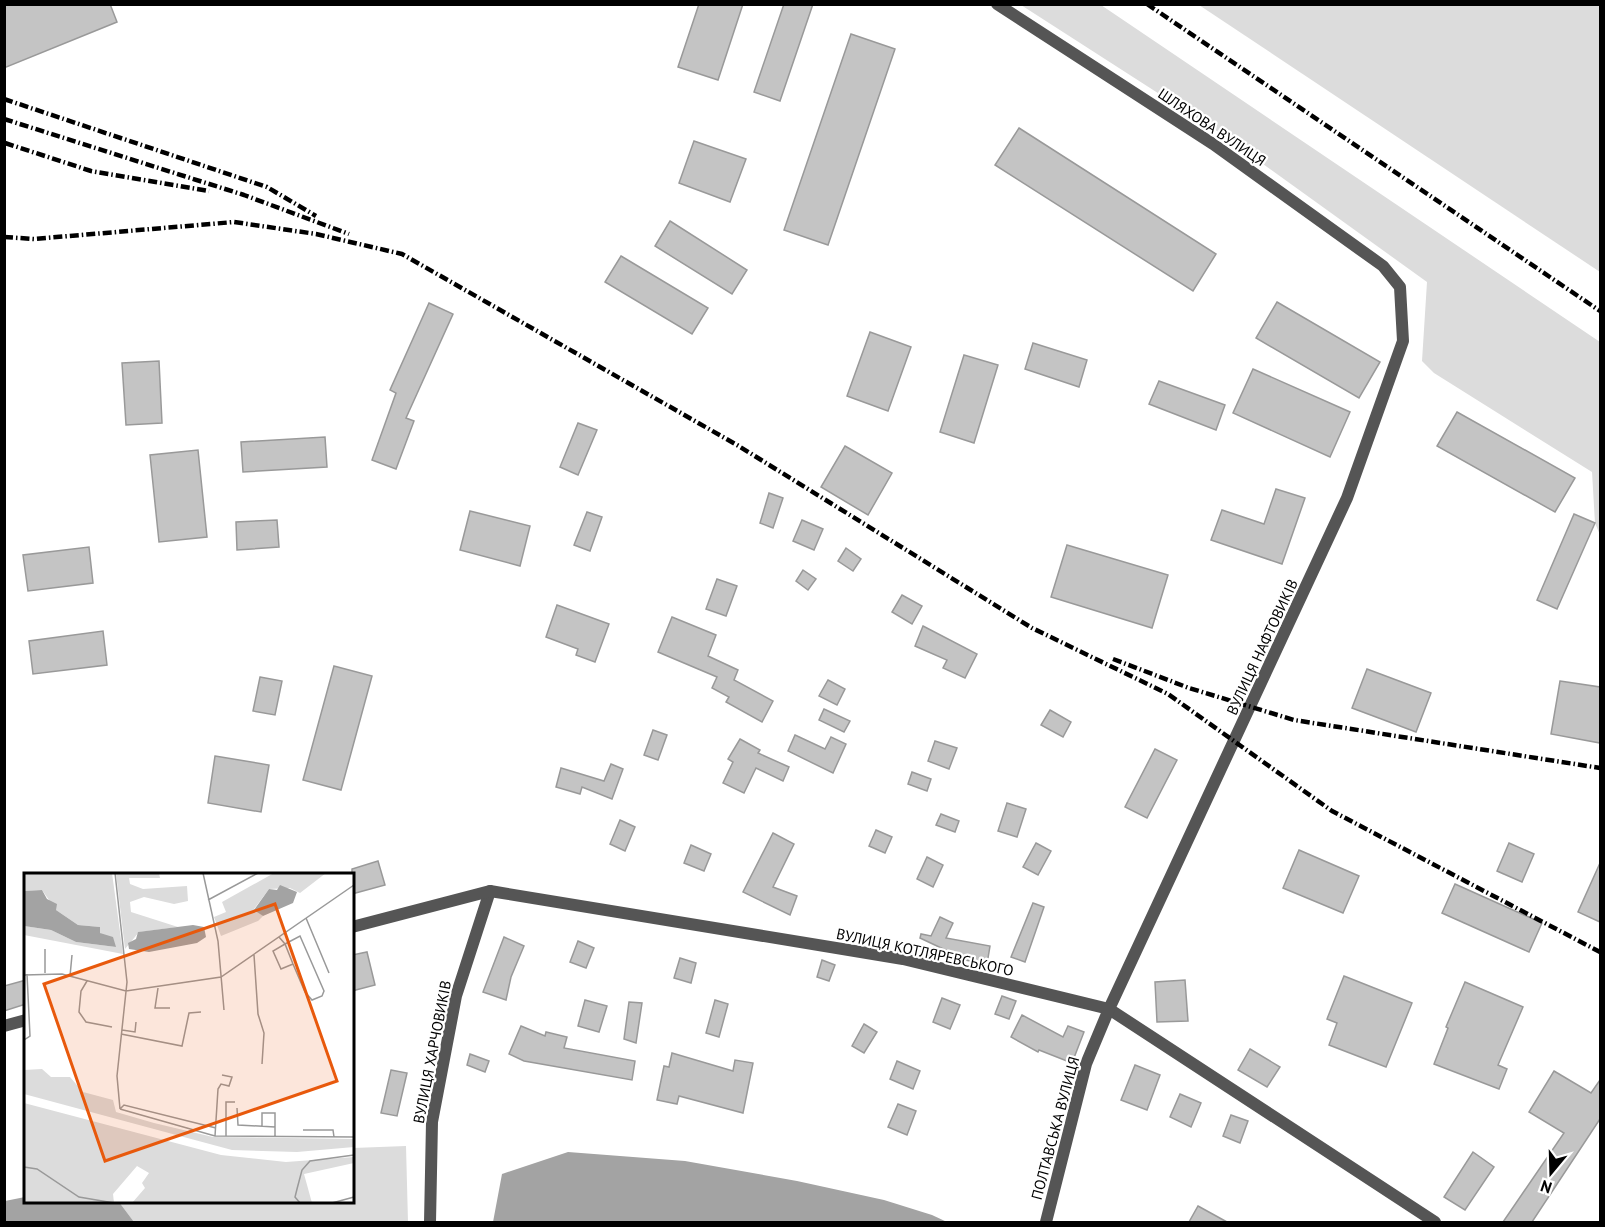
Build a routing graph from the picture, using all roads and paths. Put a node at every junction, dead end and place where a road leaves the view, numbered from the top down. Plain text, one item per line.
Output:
1 (997, 4) edge
2 (1400, 287) joint
3 (490, 891) junction
4 (354, 926) edge
5 (1109, 1009) junction
6 (24, 1021) edge
7 (4, 1026) edge
8 (430, 1222) edge
9 (1046, 1222) edge
10 (1435, 1222) edge

1 - 2 street, ШЛЯХОВА ВУЛИЦЯ
2 - 5 street, ВУЛИЦЯ НАФТОВИКІВ
3 - 4 street, ВУЛИЦЯ КОТЛЯРЕВСЬКОГО
3 - 5 street, ВУЛИЦЯ КОТЛЯРЕВСЬКОГО
3 - 8 street, ВУЛИЦЯ ХАРЧОВИКІВ
5 - 9 street, ПОЛТАВСЬКА ВУЛИЦЯ
5 - 10 street, ВУЛИЦЯ КОТЛЯРЕВСЬКОГО
6 - 7 street

